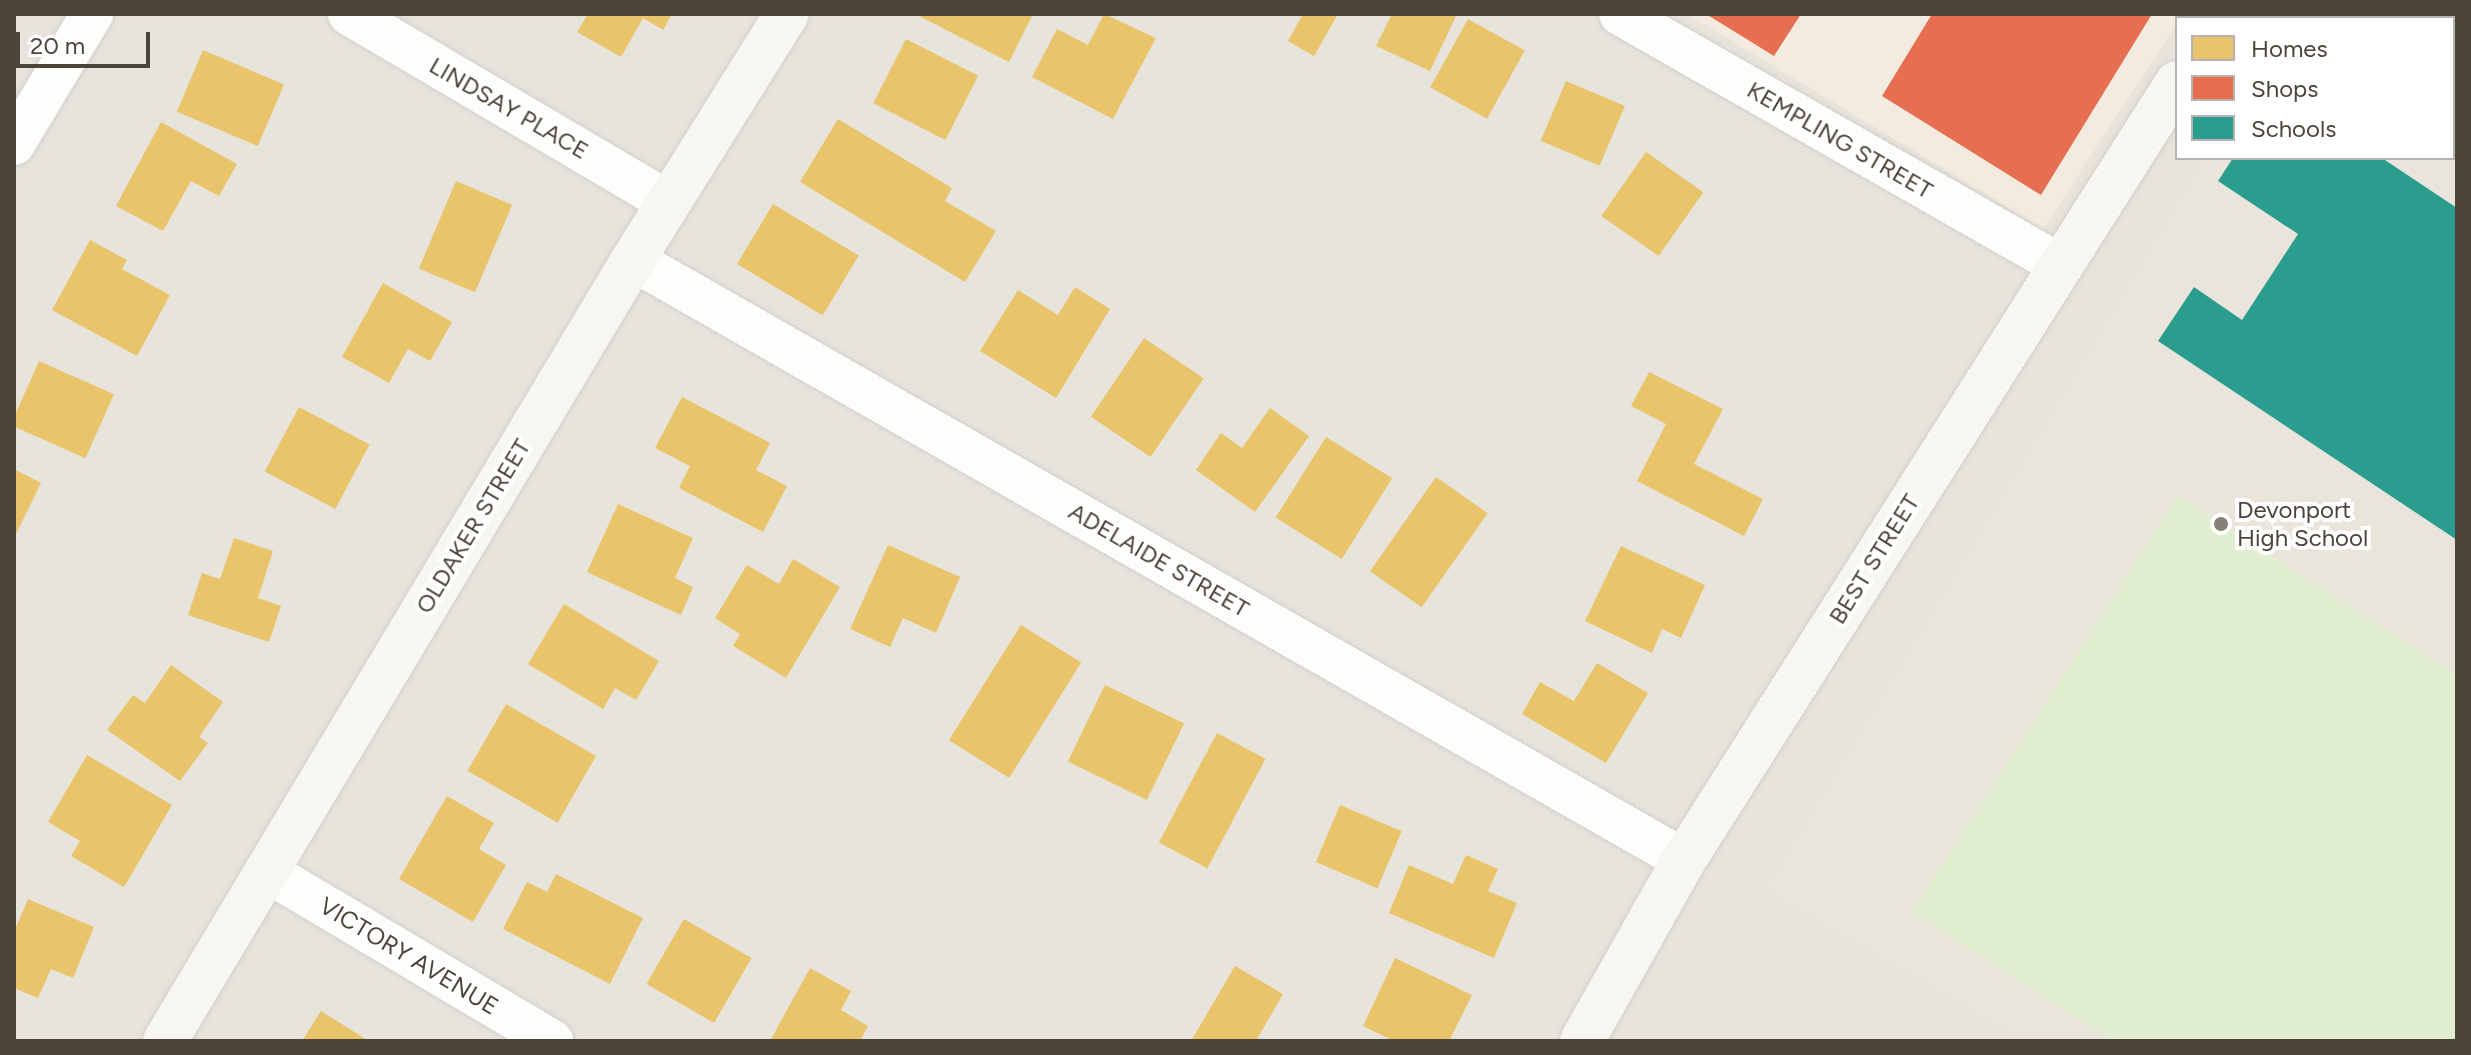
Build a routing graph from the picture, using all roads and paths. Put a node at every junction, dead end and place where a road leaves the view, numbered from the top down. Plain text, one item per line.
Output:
1 (92, 14) edge
2 (349, 14) edge
3 (787, 14) edge
4 (1620, 14) edge
5 (2175, 86) edge
6 (14, 144) edge
7 (668, 202) junction
8 (633, 260) junction
9 (2060, 265) junction
10 (1684, 860) junction
11 (266, 871) junction
12 (165, 1041) edge
13 (552, 1041) edge
14 (1582, 1041) edge

1 - 6 street
2 - 7 street, LINDSAY PLACE
3 - 7 street, OLDAKER STREET
4 - 9 street, KEMPLING STREET
5 - 9 street, BEST STREET
7 - 8 street, OLDAKER STREET
8 - 10 street, ADELAIDE STREET
8 - 11 street, OLDAKER STREET
9 - 10 street, BEST STREET
10 - 14 street, BEST STREET
11 - 12 street, OLDAKER STREET
11 - 13 street, VICTORY AVENUE

